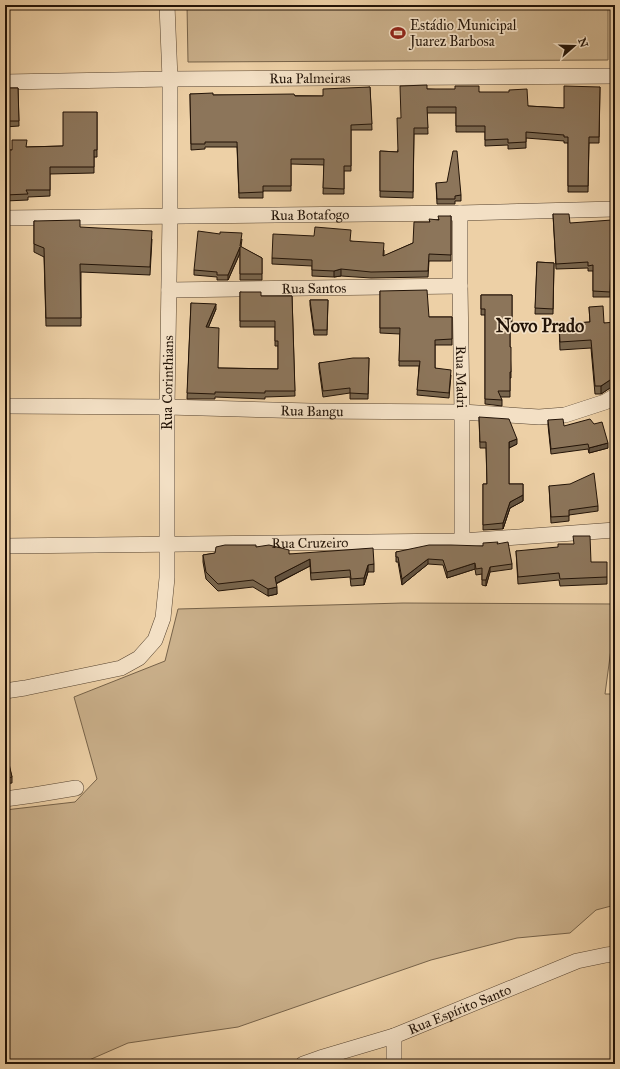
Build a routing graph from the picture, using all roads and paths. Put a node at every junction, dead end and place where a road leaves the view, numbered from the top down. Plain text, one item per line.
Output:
1 (167, 5) edge
2 (615, 76) edge
3 (170, 79) junction
4 (5, 82) edge
5 (615, 209) edge
6 (460, 213) junction
7 (170, 217) junction
8 (5, 218) edge
9 (460, 286) junction
10 (169, 290) junction
11 (615, 396) edge
12 (5, 406) edge
13 (167, 407) junction
14 (462, 412) junction
15 (615, 530) edge
16 (462, 541) junction
17 (168, 544) junction
18 (5, 546) edge
19 (5, 691) edge
20 (76, 788) dead end
21 (5, 799) edge
22 (615, 954) edge
23 (394, 1036) junction
24 (303, 1064) edge
25 (394, 1064) edge

1 - 3 street, Rua Corinthians
2 - 3 street, Rua Palmeiras
3 - 4 street, Rua Palmeiras
3 - 7 street, Rua Corinthians
5 - 6 street, Rua Botafogo
6 - 7 street, Rua Botafogo
6 - 9 street, Rua Madri
7 - 8 street, Rua Botafogo
7 - 10 street, Rua Corinthians
9 - 10 street, Rua Santos
9 - 14 street, Rua Madri
10 - 13 street, Rua Corinthians
11 - 14 street, Rua Bangu
12 - 13 street, Rua Bangu
13 - 14 street, Rua Bangu
13 - 17 street, Rua Corinthians
14 - 16 street, Rua Madri
15 - 16 street, Rua Cruzeiro
16 - 17 street, Rua Cruzeiro
17 - 18 street, Rua Cruzeiro
17 - 19 street, Rua Corinthians
20 - 21 street
22 - 23 street, Rua Espírito Santo
23 - 24 street, Rua Espírito Santo
23 - 25 street

